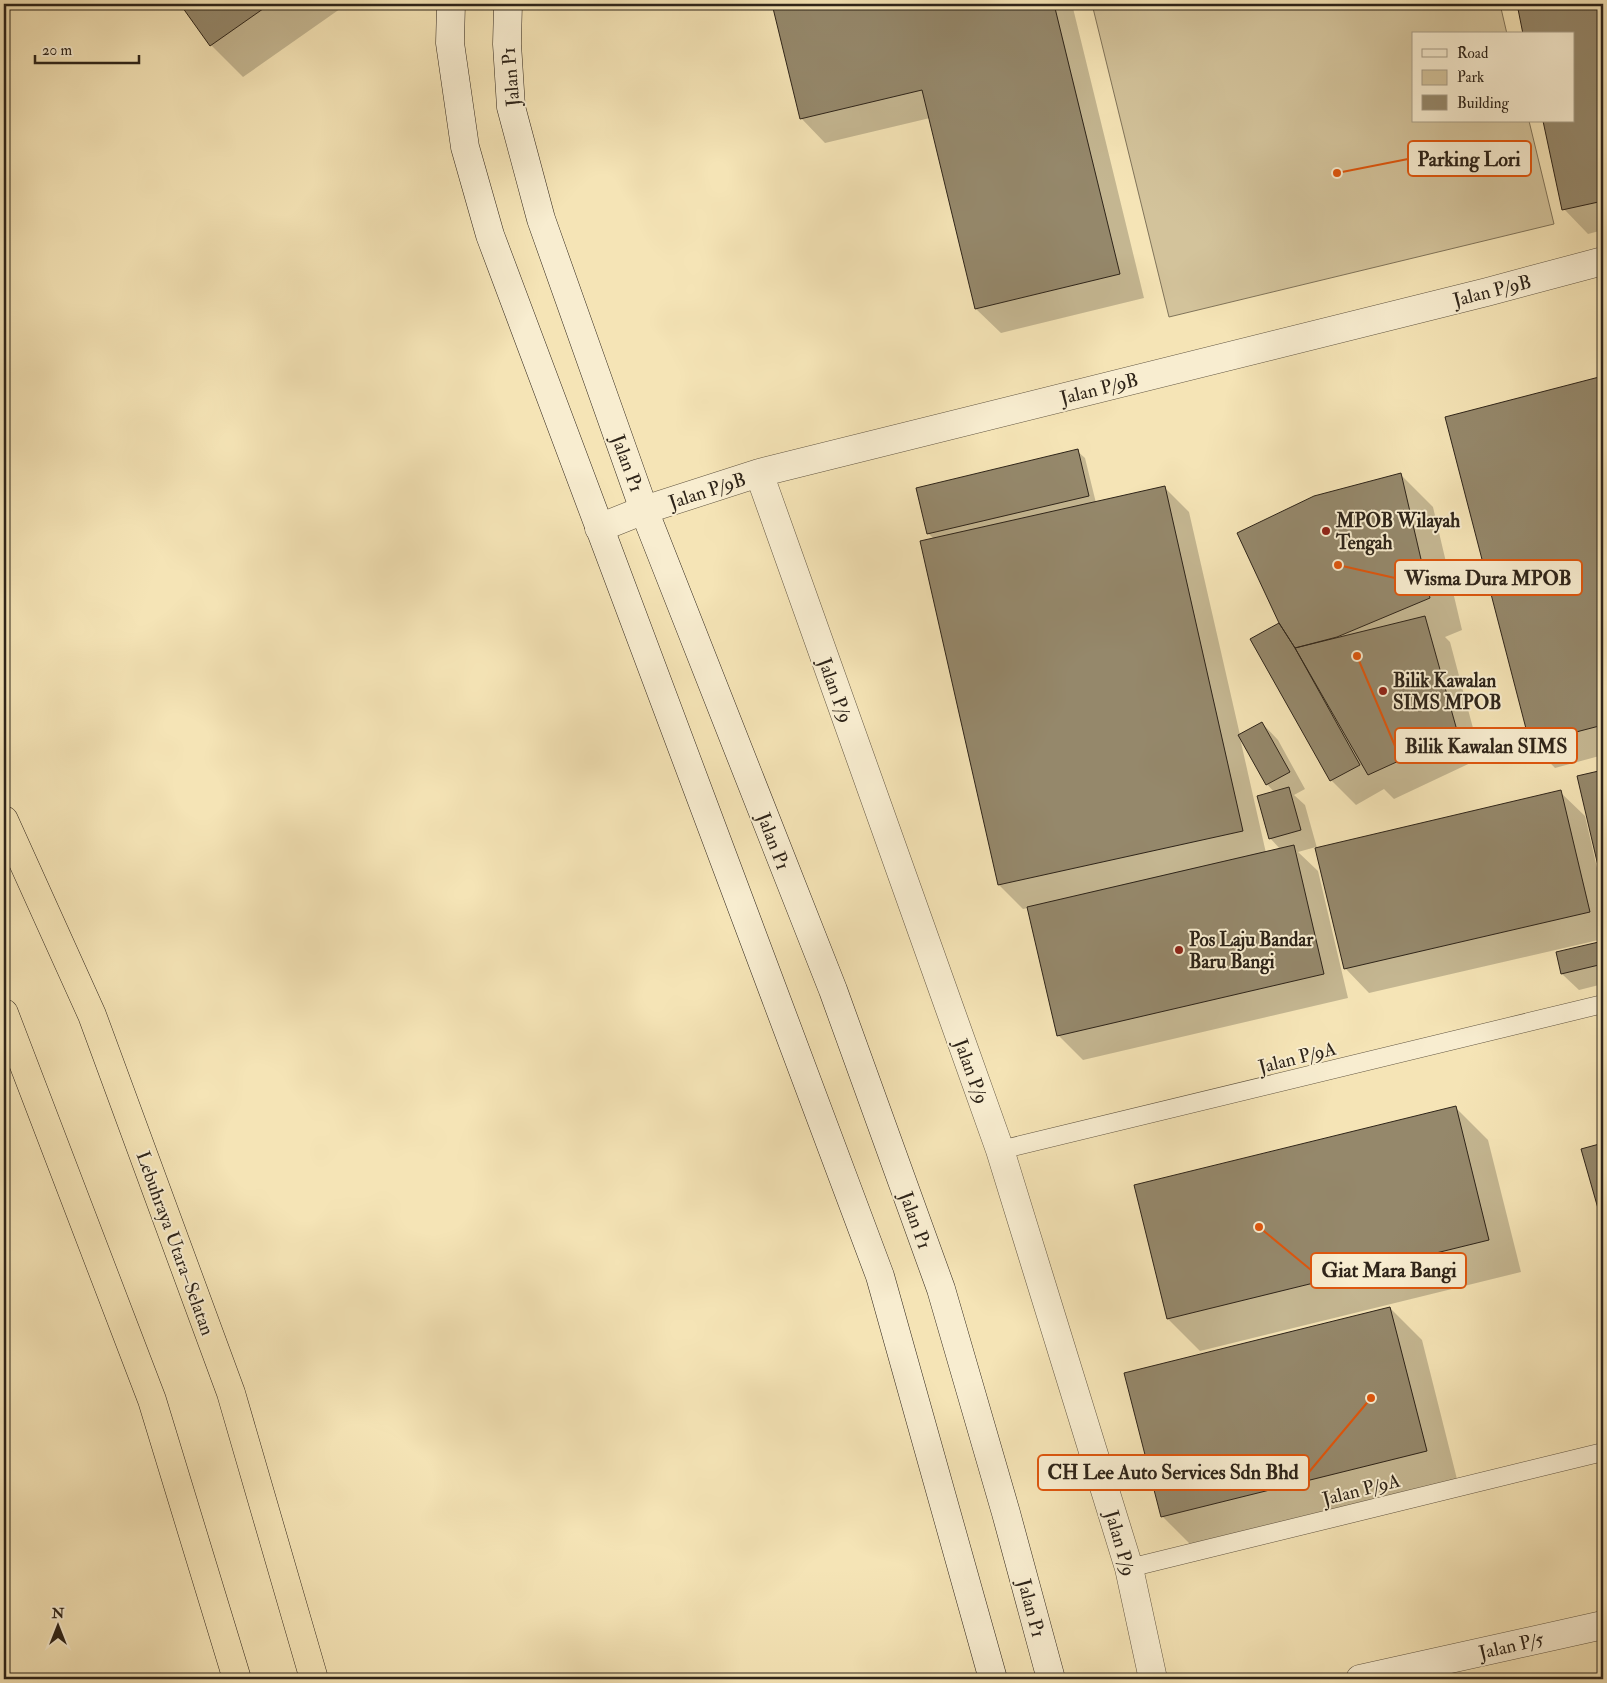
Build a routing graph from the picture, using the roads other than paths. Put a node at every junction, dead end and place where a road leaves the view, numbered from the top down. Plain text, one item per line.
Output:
1 (451, 4) edge
2 (508, 4) edge
3 (1603, 261) edge
4 (759, 473) junction
5 (644, 510) junction
6 (599, 528) junction
7 (4, 820) edge
8 (1603, 1004) edge
9 (4, 1013) edge
10 (1000, 1150) junction
11 (1603, 1452) edge
12 (1129, 1568) junction
13 (1603, 1625) edge
14 (237, 1679) edge
15 (314, 1679) edge
16 (993, 1679) edge
17 (1051, 1679) edge
18 (1152, 1679) edge
19 (1360, 1679) edge

1 - 6 main road
2 - 5 main road, Jalan P1
3 - 4 main road, Jalan P/9B
4 - 5 main road, Jalan P/9B
4 - 10 main road, Jalan P/9
5 - 6 main road, Jalan P/9B
5 - 17 main road, Jalan P1
6 - 16 main road
7 - 15 highway, Lebuhraya Utara–Selatan
8 - 10 lane, Jalan P/9A
9 - 14 highway
10 - 12 main road, Jalan P/9
11 - 12 lane, Jalan P/9A
12 - 18 main road, Jalan P/9
13 - 19 main road, Jalan P/5

